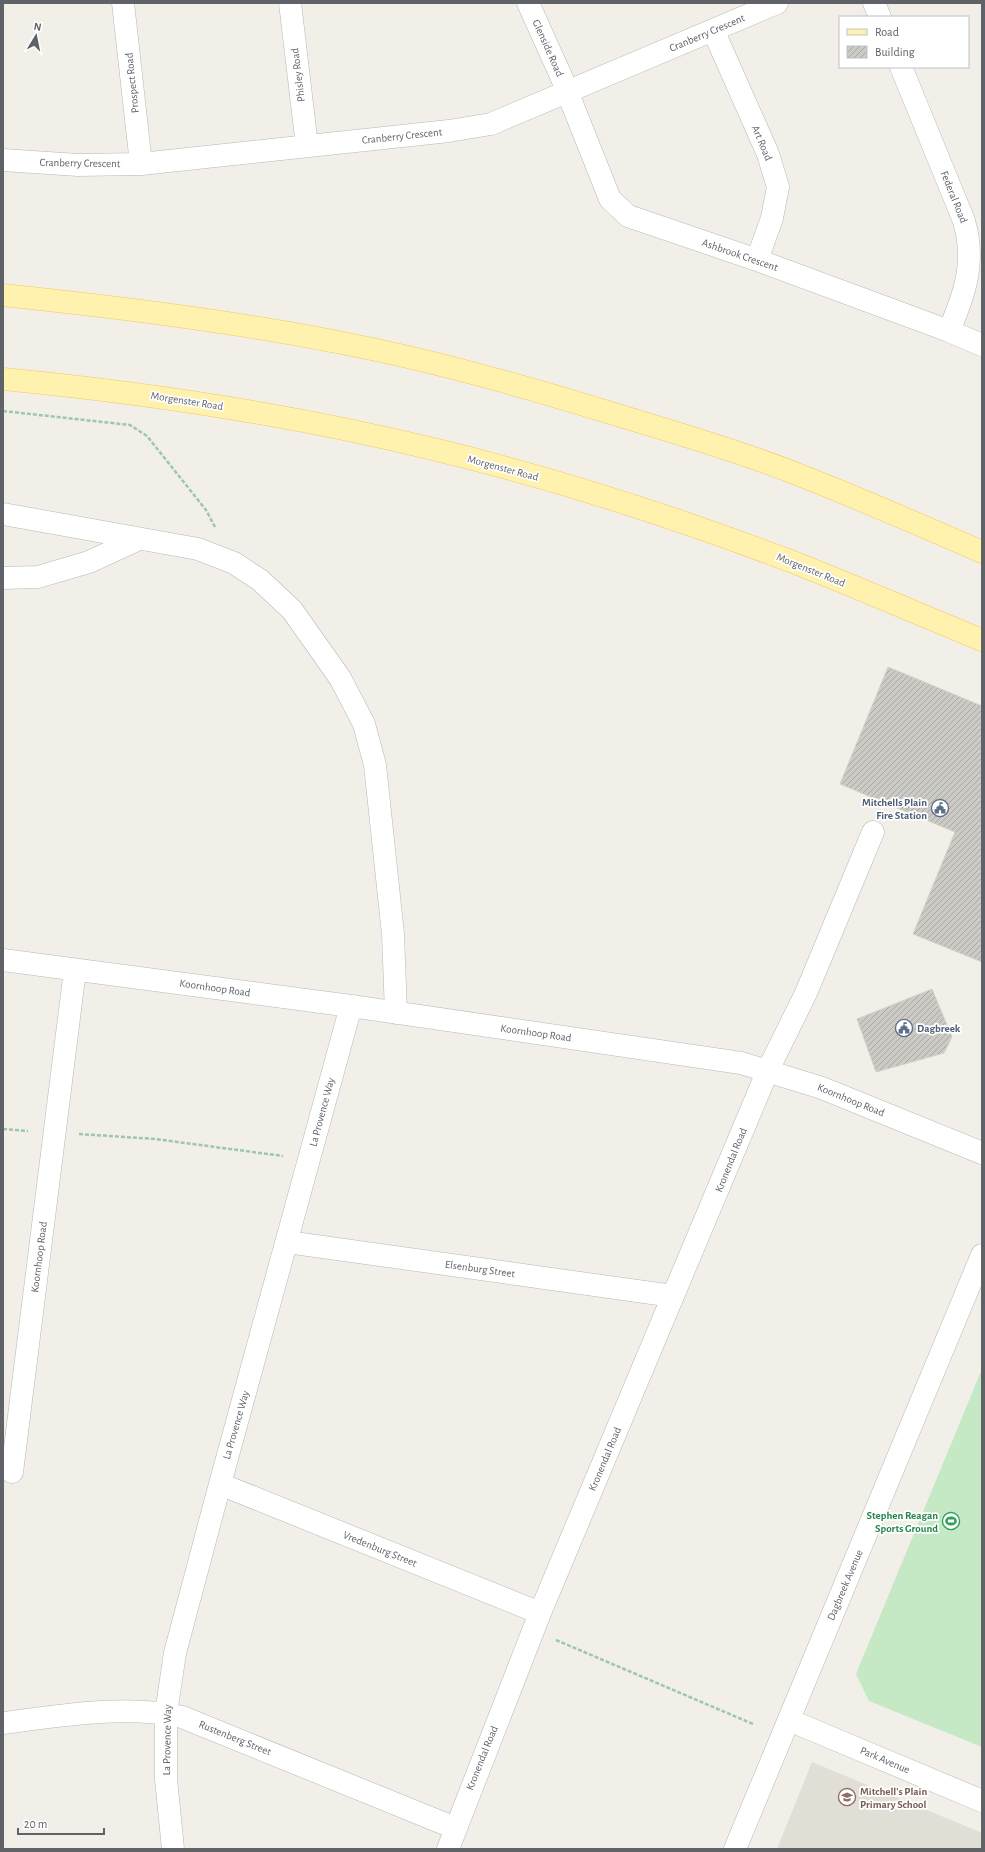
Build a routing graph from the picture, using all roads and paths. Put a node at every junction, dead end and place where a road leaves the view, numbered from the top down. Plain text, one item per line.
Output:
1 (124, 3) edge
2 (290, 3) edge
3 (528, 3) edge
4 (777, 3) edge
5 (874, 3) edge
6 (880, 16) edge
7 (713, 30) junction
8 (901, 68) edge
9 (567, 92) junction
10 (307, 146) junction
11 (3, 160) edge
12 (141, 164) junction
13 (757, 260) junction
14 (3, 295) edge
15 (949, 331) junction
16 (982, 344) edge
17 (3, 379) edge
18 (3, 411) edge
19 (3, 514) edge
20 (139, 539) junction
21 (982, 552) edge
22 (223, 558) junction
23 (3, 578) edge
24 (982, 640) edge
25 (873, 832) dead end
26 (3, 960) edge
27 (75, 970) junction
28 (351, 1006) junction
29 (396, 1013) junction
30 (768, 1070) junction
31 (54, 1133) junction
32 (982, 1153) edge
33 (309, 1159) junction
34 (287, 1242) junction
35 (982, 1255) edge
36 (673, 1296) junction
37 (12, 1472) dead end
38 (220, 1484) junction
39 (540, 1614) junction
40 (549, 1637) dead end
41 (166, 1713) junction
42 (789, 1720) junction
43 (3, 1723) edge
44 (753, 1724) dead end
45 (982, 1801) edge
46 (454, 1828) junction
47 (173, 1849) edge
48 (448, 1849) edge
49 (735, 1849) edge

1 - 12 street, Prospect Road
2 - 10 street, Phisley Road
3 - 9 street, Glenside Road
4 - 7 street, Cranberry Crescent
5 - 6 street
7 - 9 street, Cranberry Crescent
7 - 13 street, Art Road
8 - 15 street, Federal Road
9 - 10 street, Cranberry Crescent
9 - 13 street, Ashbrook Crescent
10 - 12 street, Cranberry Crescent
11 - 12 street, Cranberry Crescent
13 - 15 street, Ashbrook Crescent
14 - 21 main road
15 - 16 street, Ashbrook Crescent
17 - 24 main road, Morgenster Road
18 - 22 path
19 - 20 street
20 - 22 street
20 - 23 street
22 - 29 street
25 - 30 street, Kronendal Road
26 - 27 street, Koornhoop Road
27 - 28 street, Koornhoop Road
27 - 31 street, Koornhoop Road
28 - 29 street, Koornhoop Road
28 - 33 street, La Provence Way
29 - 30 street, Koornhoop Road
30 - 32 street, Koornhoop Road
30 - 36 street, Kronendal Road
31 - 33 path
31 - 37 street, Koornhoop Road
33 - 34 street, La Provence Way
34 - 36 street, Elsenburg Street
34 - 38 street, La Provence Way
35 - 42 street, Dagbreek Avenue
36 - 39 street, Kronendal Road
38 - 39 street, Vredenburg Street
38 - 41 street, La Provence Way
39 - 46 street, Kronendal Road
40 - 44 path
41 - 43 street, Rustenberg Street
41 - 46 street, Rustenberg Street
41 - 47 street, La Provence Way
42 - 45 street, Park Avenue
42 - 49 street, Dagbreek Avenue
46 - 48 street, Kronendal Road

